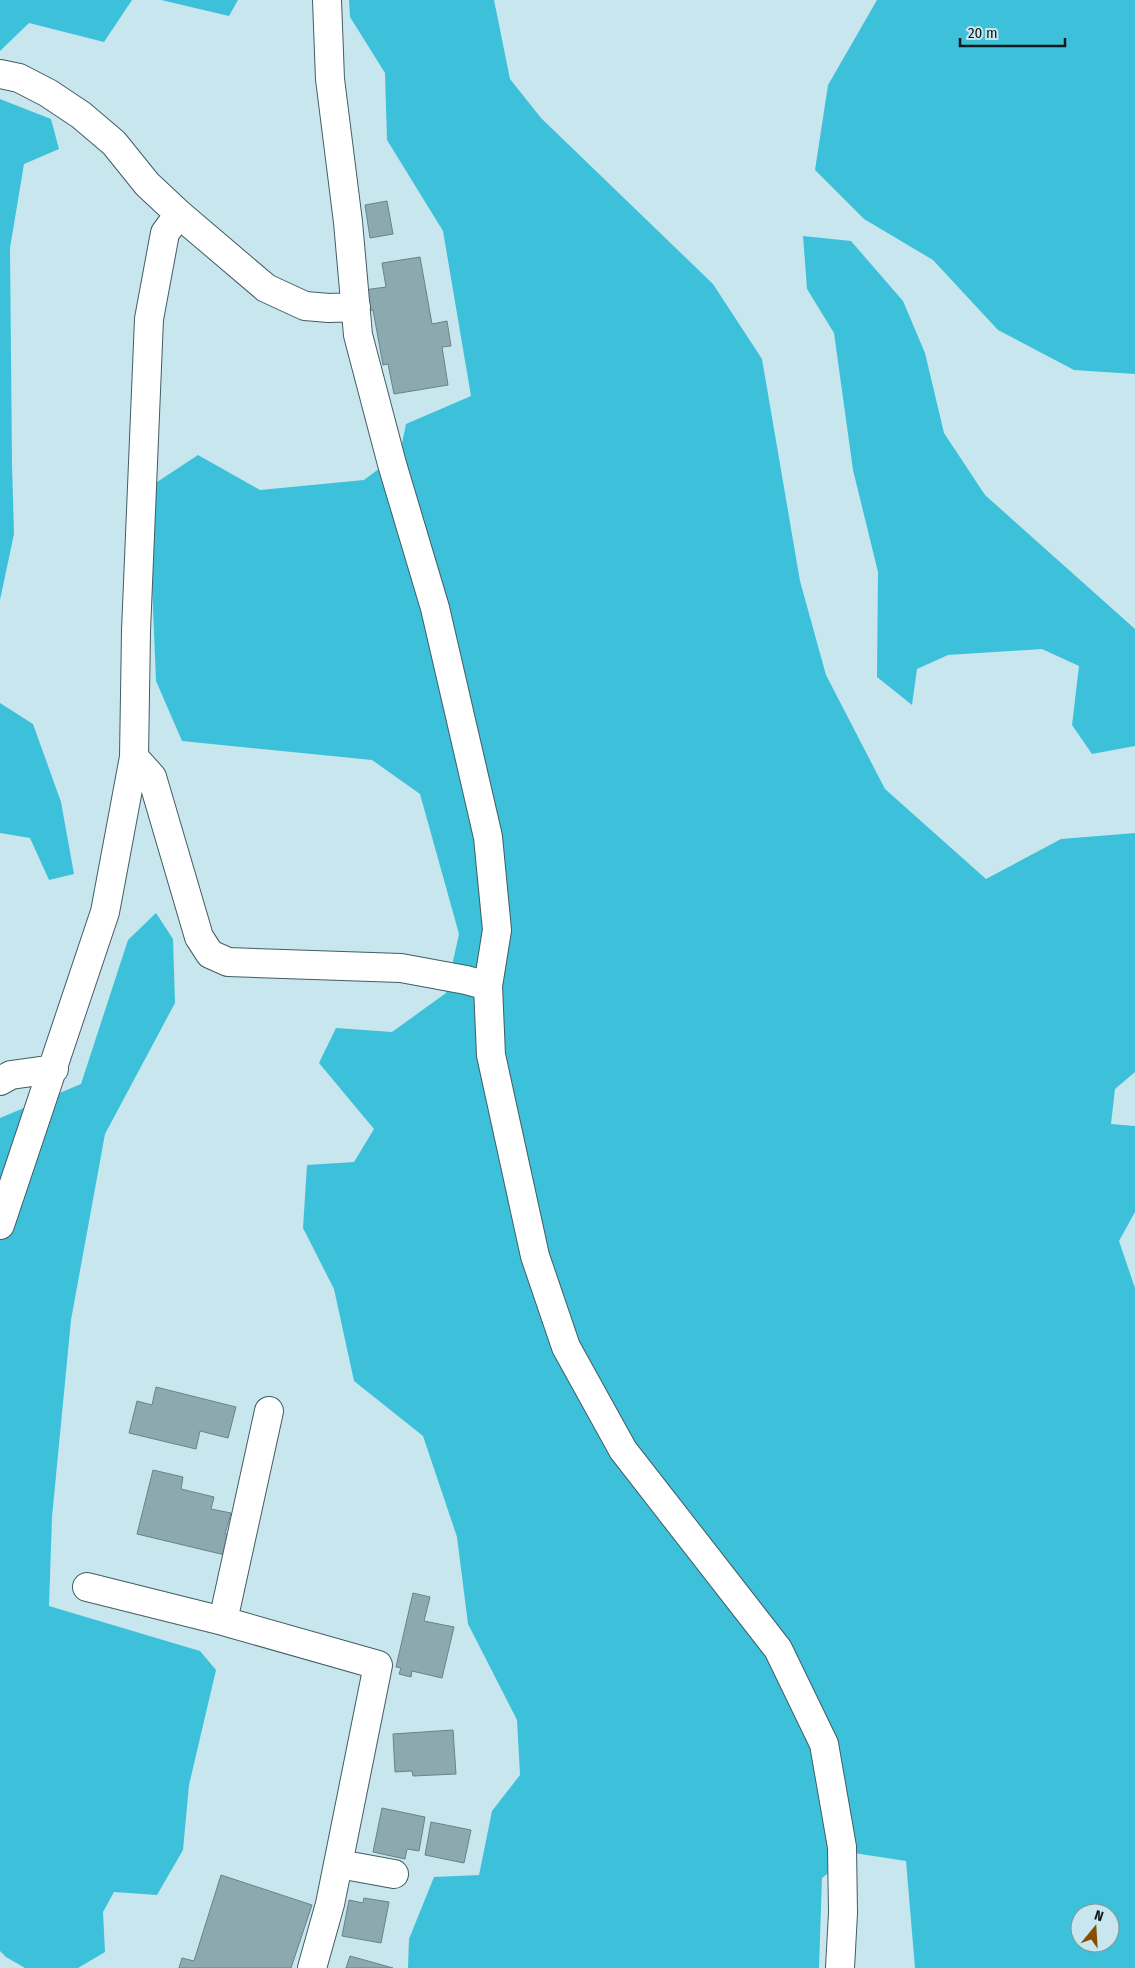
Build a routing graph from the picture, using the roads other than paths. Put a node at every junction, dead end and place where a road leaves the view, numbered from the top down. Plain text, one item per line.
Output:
1 (327, 0) edge
2 (0, 74) edge
3 (179, 214) junction
4 (356, 307) junction
5 (134, 757) junction
6 (488, 986) junction
7 (54, 1069) junction
8 (0, 1081) edge
9 (0, 1225) edge
10 (269, 1411) dead end
11 (87, 1588) dead end
12 (223, 1621) junction
13 (338, 1864) junction
14 (394, 1874) dead end
15 (312, 1968) edge
16 (840, 1968) edge

1 - 4 street
2 - 3 street
3 - 4 street
3 - 5 street
4 - 6 street
5 - 6 street
5 - 7 street
6 - 16 street
7 - 8 street
7 - 9 street
10 - 12 street
11 - 12 street
12 - 13 street
13 - 14 street
13 - 15 street

